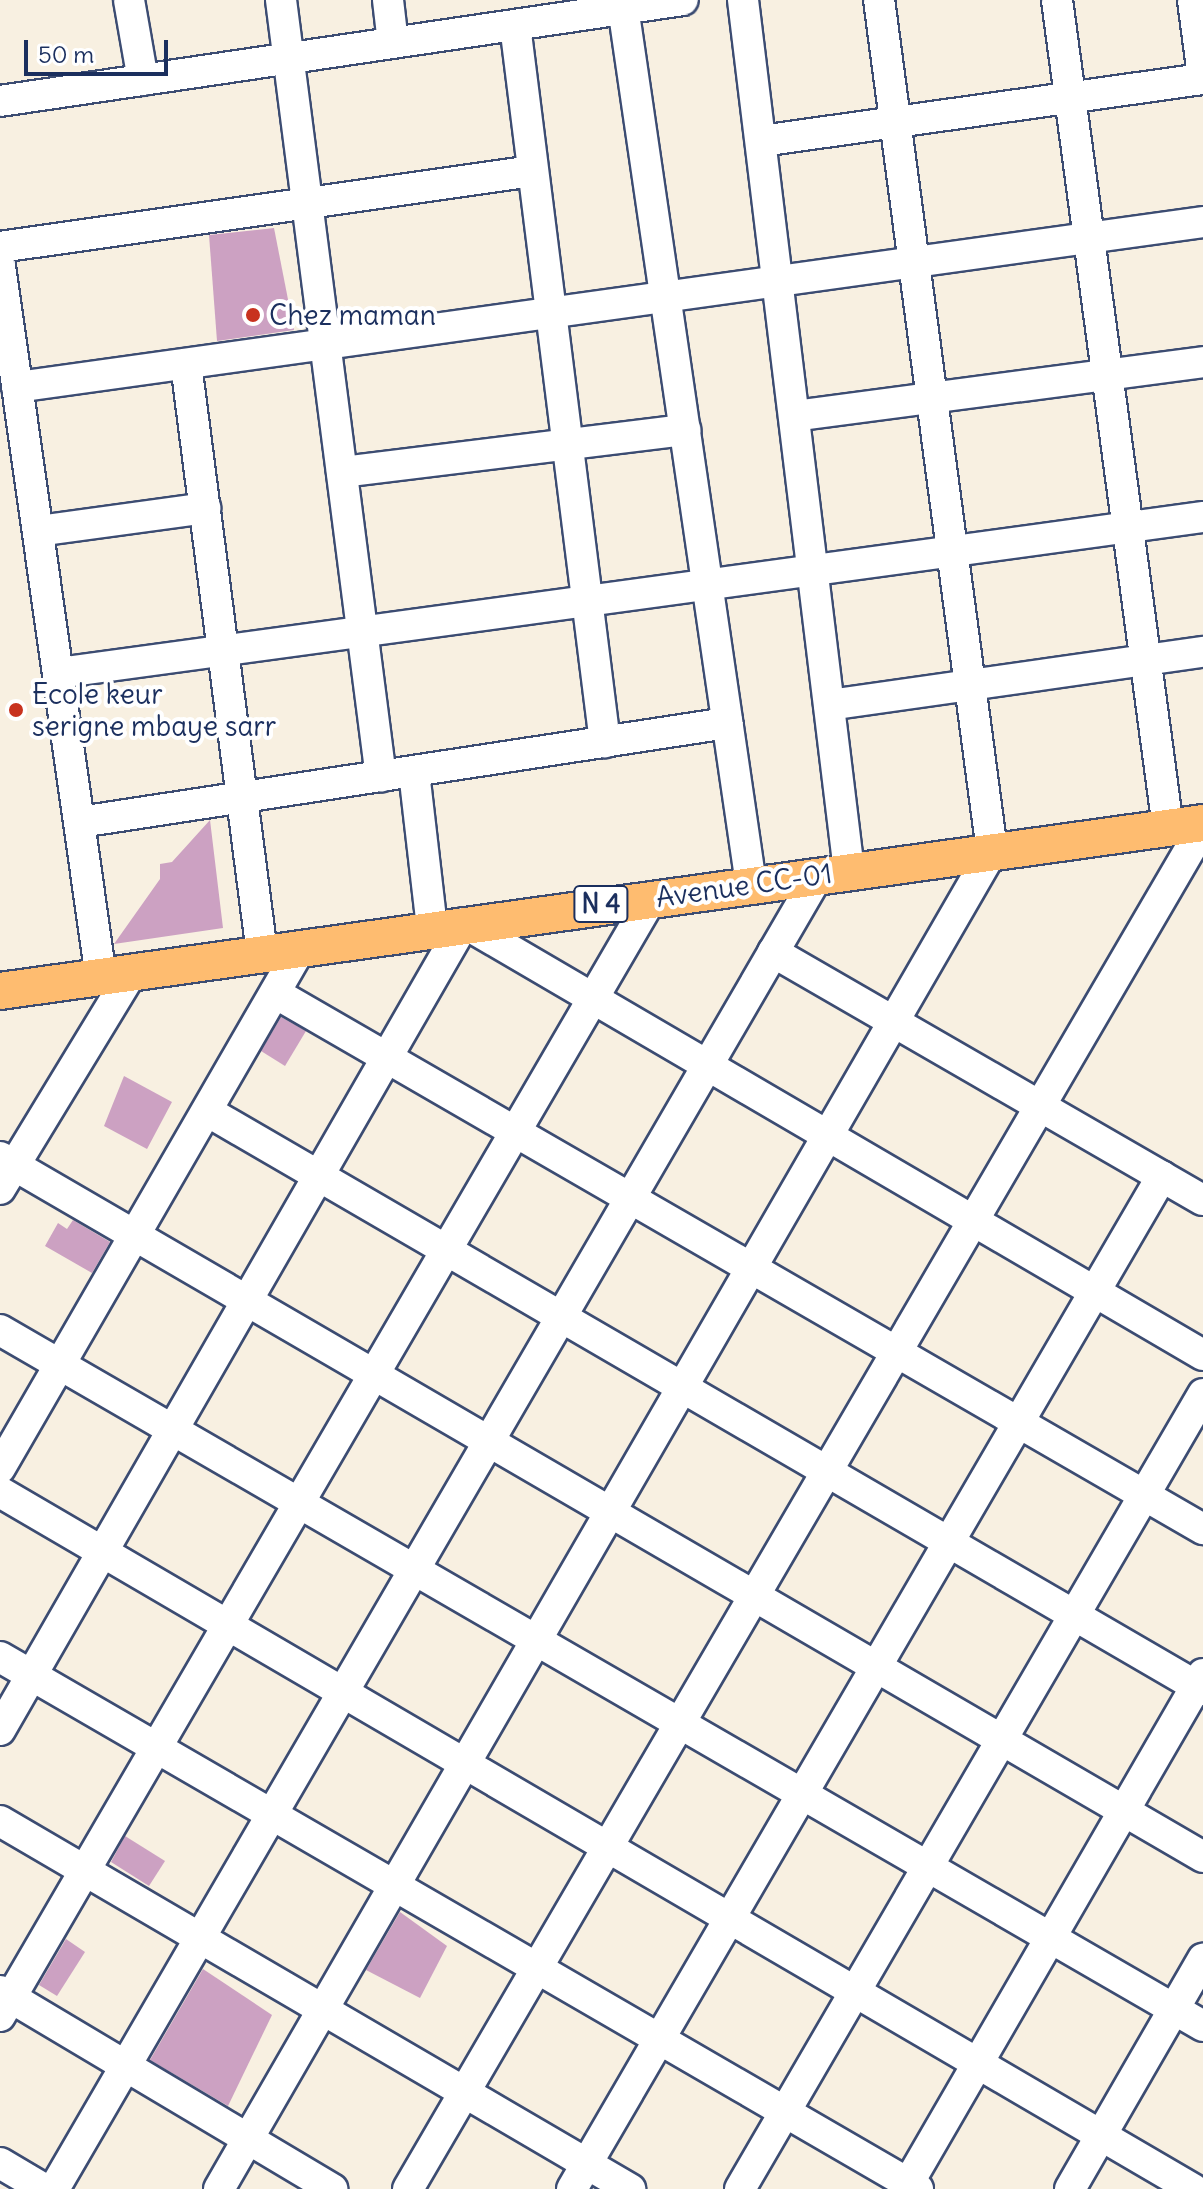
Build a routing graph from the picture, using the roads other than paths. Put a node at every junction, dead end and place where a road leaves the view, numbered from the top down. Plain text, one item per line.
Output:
1 (129, 0) edge
2 (281, 0) edge
3 (388, 0) edge
4 (683, 0) edge
5 (743, 0) edge
6 (879, 0) edge
7 (1057, 0) edge
8 (1193, 0) edge
9 (623, 4) edge
10 (515, 25) junction
11 (393, 43) junction
12 (288, 58) junction
13 (1203, 78) edge
14 (143, 80) junction
15 (1070, 98) junction
16 (0, 101) edge
17 (895, 122) junction
18 (761, 141) junction
19 (533, 171) junction
20 (307, 203) junction
21 (1203, 222) edge
22 (1089, 238) junction
23 (0, 247) edge
24 (914, 262) junction
25 (0, 266) edge
26 (777, 281) junction
27 (665, 297) junction
28 (551, 313) junction
29 (325, 344) junction
30 (1203, 362) edge
31 (186, 364) junction
32 (10, 371) edge
33 (1107, 376) junction
34 (931, 393) junction
35 (794, 416) junction
36 (685, 430) junction
37 (568, 446) junction
38 (342, 472) junction
39 (205, 508) junction
40 (1203, 517) edge
41 (1128, 527) junction
42 (38, 531) junction
43 (952, 551) junction
44 (813, 570) junction
45 (707, 585) junction
46 (587, 601) junction
47 (362, 631) junction
48 (223, 650) junction
49 (1203, 652) edge
50 (1145, 660) junction
51 (58, 673) junction
52 (970, 685) junction
53 (829, 705) junction
54 (727, 723) junction
55 (605, 742) junction
56 (414, 772) junction
57 (381, 777) junction
58 (242, 797) junction
59 (80, 822) junction
60 (1191, 826) edge
61 (992, 851) junction
62 (834, 873) junction
63 (751, 884) junction
64 (652, 897) junction
65 (448, 926) junction
66 (301, 947) junction
67 (773, 952) junction
68 (262, 953) junction
69 (117, 975) junction
70 (0, 991) edge
71 (275, 993) junction
72 (593, 999) junction
73 (893, 1021) junction
74 (387, 1058) junction
75 (707, 1065) junction
76 (1040, 1106) junction
77 (207, 1111) junction
78 (515, 1132) junction
79 (827, 1136) junction
80 (5, 1170) edge
81 (318, 1176) junction
82 (1162, 1176) junction
83 (630, 1198) junction
84 (1203, 1200) edge
85 (973, 1221) junction
86 (134, 1236) junction
87 (446, 1251) junction
88 (751, 1268) junction
89 (1095, 1292) junction
90 (247, 1301) junction
91 (561, 1317) junction
92 (0, 1330) edge
93 (897, 1352) junction
94 (1203, 1355) edge
95 (60, 1364) junction
96 (374, 1375) junction
97 (682, 1387) junction
98 (1203, 1394) edge
99 (1019, 1422) junction
100 (173, 1430) junction
101 (489, 1442) junction
102 (0, 1468) edge
103 (826, 1472) junction
104 (0, 1492) edge
105 (1145, 1495) junction
106 (299, 1503) junction
107 (610, 1512) junction
108 (1203, 1529) edge
109 (949, 1543) junction
110 (102, 1552) junction
111 (415, 1569) junction
112 (754, 1596) junction
113 (1074, 1616) junction
114 (228, 1625) junction
115 (537, 1639) junction
116 (0, 1657) edge
117 (876, 1667) junction
118 (32, 1675) junction
119 (1201, 1684) edge
120 (343, 1693) junction
121 (680, 1723) junction
122 (0, 1730) edge
123 (1002, 1740) junction
124 (157, 1748) junction
125 (465, 1764) junction
126 (803, 1794) junction
127 (1124, 1811) junction
128 (272, 1815) junction
129 (0, 1821) edge
130 (607, 1847) junction
131 (1203, 1857) edge
132 (928, 1866) junction
133 (84, 1872) junction
134 (394, 1886) junction
135 (730, 1919) junction
136 (1051, 1938) junction
137 (199, 1940) junction
138 (1203, 1959) edge
139 (537, 1968) junction
140 (855, 1992) junction
141 (4, 2001) edge
142 (1174, 2009) junction
143 (322, 2010) junction
144 (1203, 2026) edge
145 (660, 2040) junction
146 (978, 2063) junction
147 (126, 2066) junction
148 (463, 2093) junction
149 (785, 2112) junction
150 (1101, 2135) junction
151 (248, 2140) junction
152 (0, 2163) edge
153 (580, 2176) edge
154 (910, 2187) edge
155 (44, 2189) edge
156 (54, 2189) edge
157 (219, 2189) edge
158 (332, 2189) edge
159 (408, 2189) edge
160 (630, 2189) edge
161 (740, 2189) edge
162 (1070, 2189) edge
163 (1193, 2189) edge

1 - 14 street
2 - 12 street
3 - 11 street
4 - 9 street
5 - 18 street
6 - 17 street
7 - 15 street
8 - 13 street
9 - 10 street
9 - 27 street
10 - 11 street
10 - 19 street
11 - 12 street
12 - 14 street
12 - 20 street
13 - 15 street
14 - 16 street
15 - 17 street
15 - 22 street
17 - 18 street
17 - 24 street
18 - 26 street
19 - 20 street
19 - 28 street
20 - 23 street
20 - 29 street
21 - 22 street
22 - 24 street
22 - 33 street
24 - 26 street
24 - 34 street
25 - 32 street
26 - 27 street
26 - 35 street
27 - 28 street
27 - 36 street
28 - 29 street
28 - 37 street
29 - 31 street
29 - 38 street
30 - 33 street
31 - 32 street
31 - 39 street
32 - 42 street
33 - 34 street
33 - 41 street
34 - 35 street
34 - 43 street
35 - 44 street
36 - 37 street
36 - 45 street
37 - 38 street
37 - 46 street
38 - 47 street
39 - 42 street
39 - 48 street
40 - 41 street
41 - 43 street
41 - 50 street
42 - 51 street
43 - 44 street
43 - 52 street
44 - 45 street
44 - 53 street
45 - 46 street
45 - 54 street
46 - 47 street
46 - 55 street
47 - 48 street
47 - 57 street
48 - 51 street
48 - 58 street
49 - 50 street
50 - 52 street
50 - 60 street
51 - 59 street
52 - 53 street
52 - 61 street
53 - 62 street
54 - 55 street
54 - 63 street
55 - 56 street
56 - 57 street
56 - 65 street
57 - 58 street
58 - 59 street
58 - 68 street
59 - 69 street
60 - 61 main road, Avenue CC-01 / N 4
60 - 76 street
61 - 62 main road, Avenue CC-01 / N 4
61 - 73 street
62 - 63 main road, Avenue CC-01 / N 4
62 - 67 street
63 - 64 main road, Avenue CC-01 / N 4
64 - 65 main road, Avenue CC-01 / N 4
64 - 72 street
65 - 66 main road, Avenue CC-01 / N 4
65 - 72 street
65 - 74 street
66 - 68 main road, Avenue CC-01 / N 4
66 - 71 street
67 - 73 street
67 - 75 street
68 - 69 main road, Avenue CC-01 / N 4
69 - 70 main road, Avenue CC-01 / N 4
69 - 80 street
71 - 74 street
71 - 77 street
72 - 75 street
72 - 78 street
73 - 76 street
73 - 79 street
74 - 78 street
74 - 81 street
75 - 79 street
75 - 83 street
76 - 82 street
76 - 85 street
77 - 81 street
77 - 86 street
78 - 83 street
78 - 87 street
79 - 85 street
79 - 88 street
80 - 86 street
81 - 87 street
81 - 90 street
82 - 84 street
82 - 89 street
83 - 88 street
83 - 91 street
85 - 89 street
85 - 93 street
86 - 90 street
86 - 95 street
87 - 91 street
87 - 96 street
88 - 93 street
88 - 97 street
89 - 94 street
89 - 99 street
90 - 96 street
90 - 100 street
91 - 97 street
91 - 101 street
92 - 95 street
93 - 99 street
93 - 103 street
95 - 100 street
95 - 102 street
96 - 101 street
96 - 106 street
97 - 103 street
97 - 107 street
98 - 105 street
99 - 105 street
99 - 109 street
100 - 106 street
100 - 110 street
101 - 107 street
101 - 111 street
103 - 109 street
103 - 112 street
104 - 110 street
105 - 108 street
105 - 113 street
106 - 111 street
106 - 114 street
107 - 112 street
107 - 115 street
109 - 113 street
109 - 117 street
110 - 114 street
110 - 118 street
111 - 115 street
111 - 120 street
112 - 117 street
112 - 121 street
113 - 119 street
113 - 123 street
114 - 120 street
114 - 124 street
115 - 121 street
115 - 125 street
116 - 118 street
117 - 123 street
117 - 126 street
118 - 122 street
118 - 124 street
119 - 127 street
120 - 125 street
120 - 128 street
121 - 126 street
121 - 130 street
123 - 127 street
123 - 132 street
124 - 128 street
124 - 133 street
125 - 130 street
125 - 134 street
126 - 132 street
126 - 135 street
127 - 131 street
127 - 136 street
128 - 134 street
128 - 137 street
129 - 133 street
130 - 135 street
130 - 139 street
132 - 136 street
132 - 140 street
133 - 137 street
133 - 141 street
134 - 139 street
134 - 143 street
135 - 140 street
135 - 145 street
136 - 142 street
136 - 146 street
137 - 143 street
137 - 147 street
138 - 142 street
139 - 145 street
139 - 148 street
140 - 146 street
140 - 149 street
141 - 147 street
142 - 144 street
142 - 150 street
143 - 148 street
143 - 151 street
145 - 149 street
145 - 153 street
146 - 150 street
146 - 154 street
147 - 151 street
147 - 156 street
148 - 153 street
148 - 159 street
149 - 154 street
149 - 161 street
150 - 162 street
150 - 163 street
151 - 157 street
151 - 158 street
152 - 155 street
153 - 160 street

